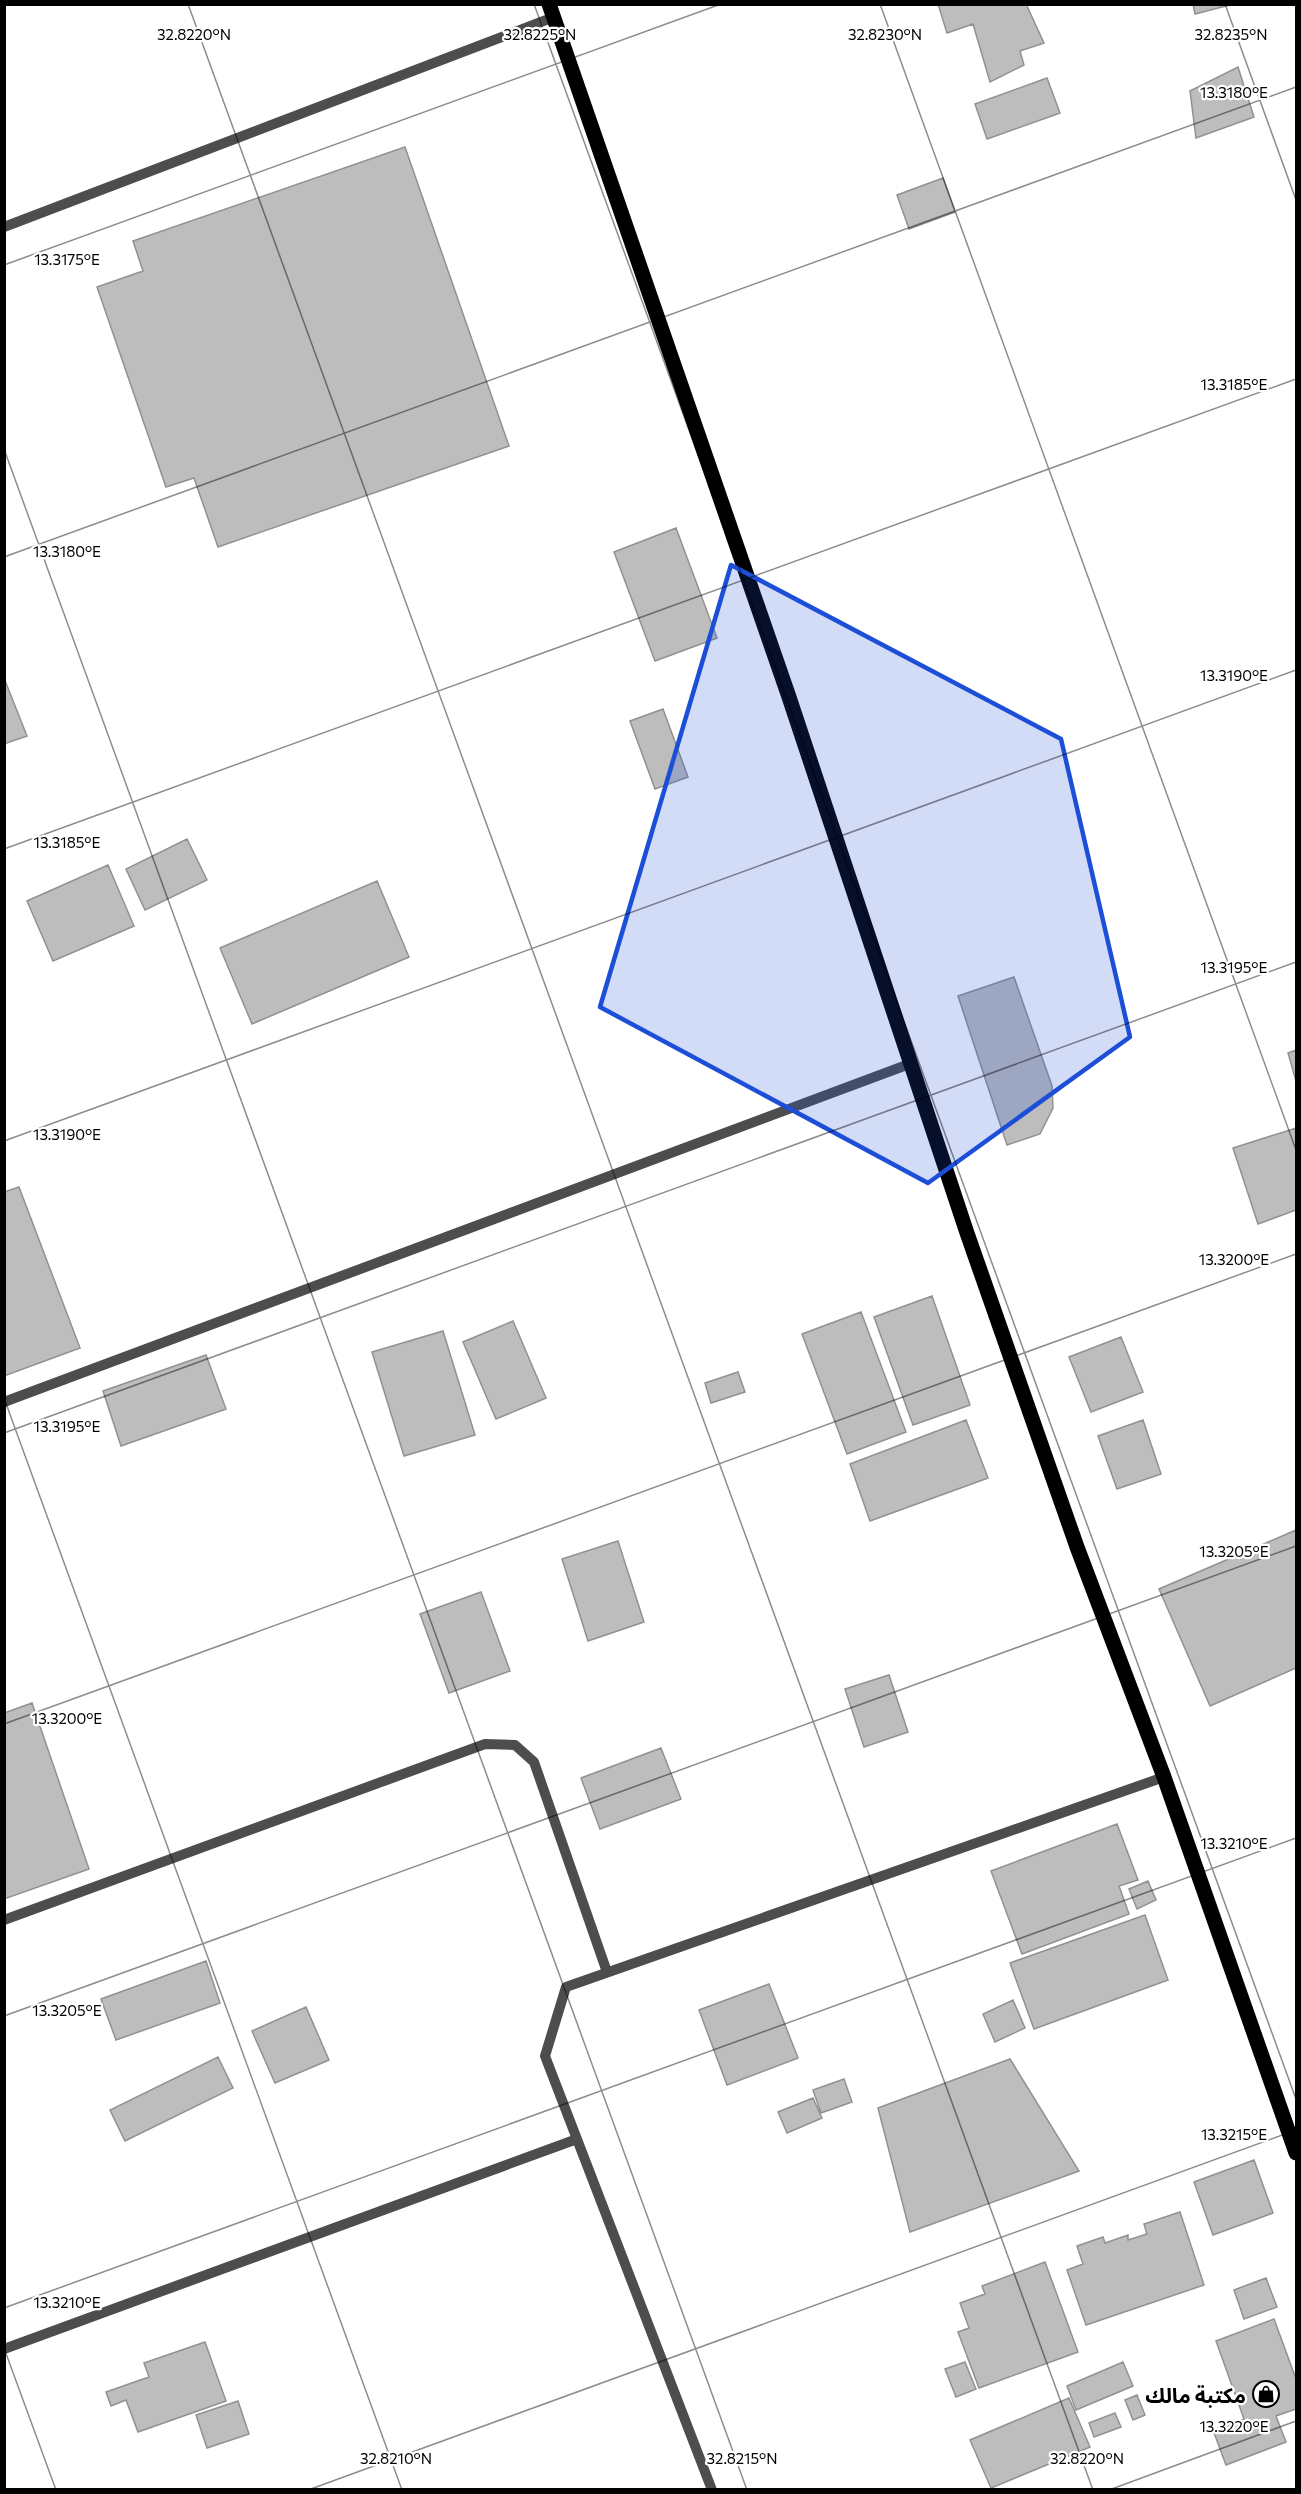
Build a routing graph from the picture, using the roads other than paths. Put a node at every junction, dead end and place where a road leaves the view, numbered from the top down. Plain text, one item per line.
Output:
1 (551, 11) edge
2 (4, 227) edge
3 (912, 1063) junction
4 (4, 1402) edge
5 (1164, 1777) junction
6 (4, 1920) edge
7 (607, 1972) junction
8 (577, 2139) junction
9 (1296, 2153) edge
10 (4, 2349) edge
11 (712, 2490) edge

1 - 2 street
1 - 3 main road
3 - 4 street
3 - 5 main road
5 - 7 street
5 - 9 main road
6 - 7 street
7 - 8 street
8 - 10 street
8 - 11 street

